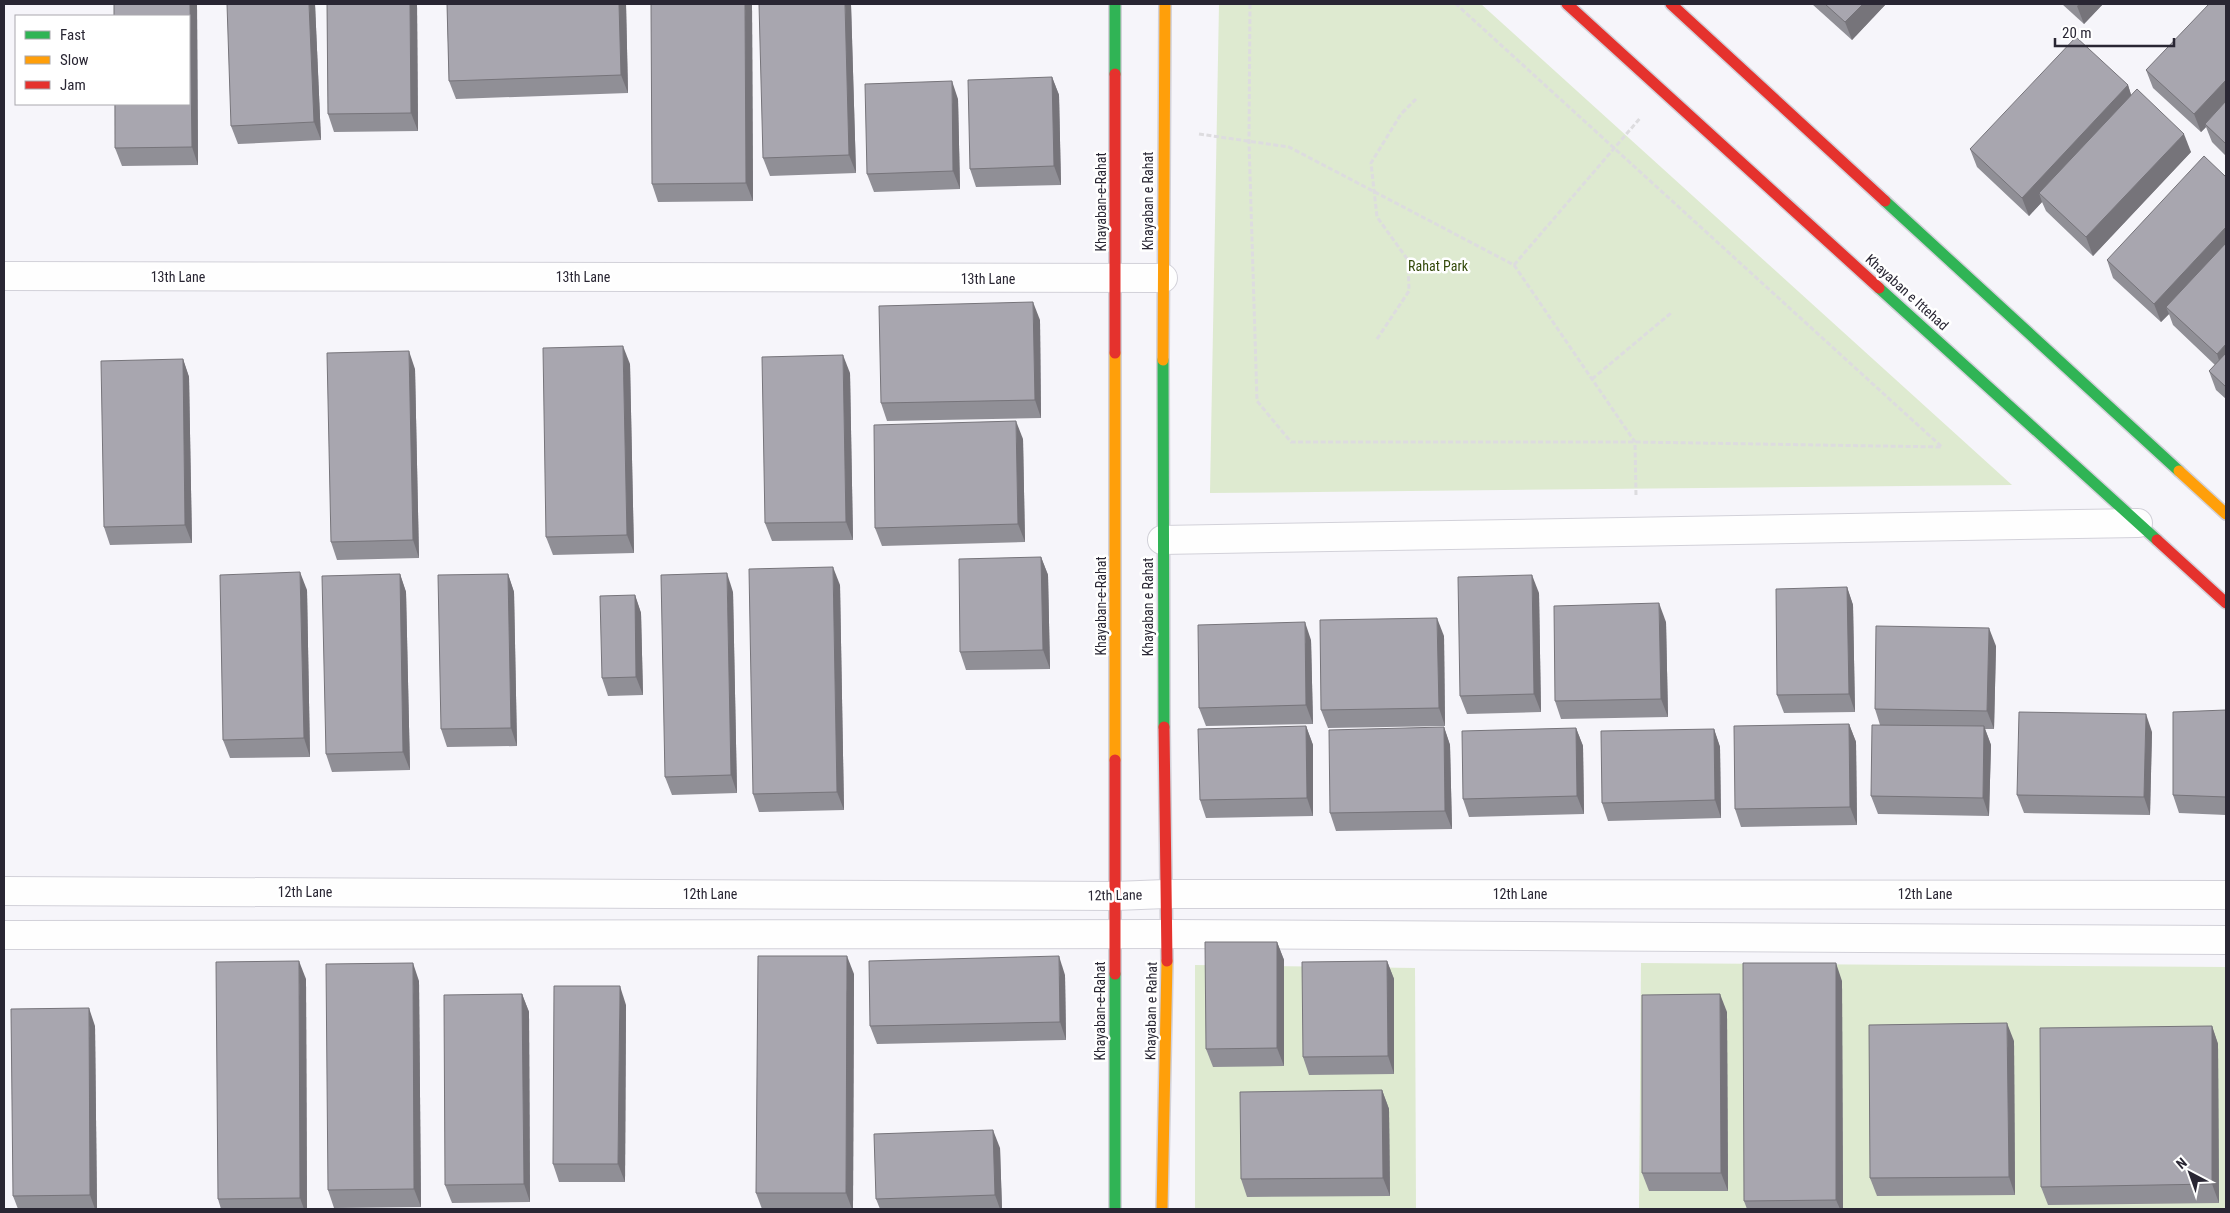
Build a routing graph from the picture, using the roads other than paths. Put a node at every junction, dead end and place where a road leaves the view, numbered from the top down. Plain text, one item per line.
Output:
1 (1115, 4) edge
2 (1165, 4) edge
3 (1567, 4) edge
4 (1671, 4) edge
5 (4, 276) edge
6 (1163, 278) junction
7 (1116, 280) junction
8 (2226, 514) edge
9 (2138, 523) junction
10 (1162, 540) junction
11 (2226, 603) edge
12 (4, 891) edge
13 (1165, 894) junction
14 (2226, 895) edge
15 (1116, 896) junction
16 (1167, 934) junction
17 (4, 935) edge
18 (1116, 935) junction
19 (2226, 940) edge
20 (1115, 1209) edge
21 (1162, 1209) edge

1 - 7 street, Khayaban-e-Rahat
2 - 6 street, Khayaban e Rahat
3 - 9 street, Khayaban e Ittehad
4 - 8 street
5 - 7 street, 13th Lane
6 - 7 street, 13th Lane
6 - 10 street, Khayaban e Rahat
7 - 15 street, Khayaban-e-Rahat
9 - 10 street
9 - 11 street, Khayaban e Ittehad
10 - 13 street, Khayaban e Rahat
12 - 15 street, 12th Lane
13 - 14 street, 12th Lane
13 - 15 street, 12th Lane
13 - 16 street, Khayaban e Rahat
15 - 18 street, Khayaban-e-Rahat
16 - 18 street
16 - 19 street
16 - 21 street, Khayaban e Rahat
17 - 18 street
18 - 20 street, Khayaban-e-Rahat

